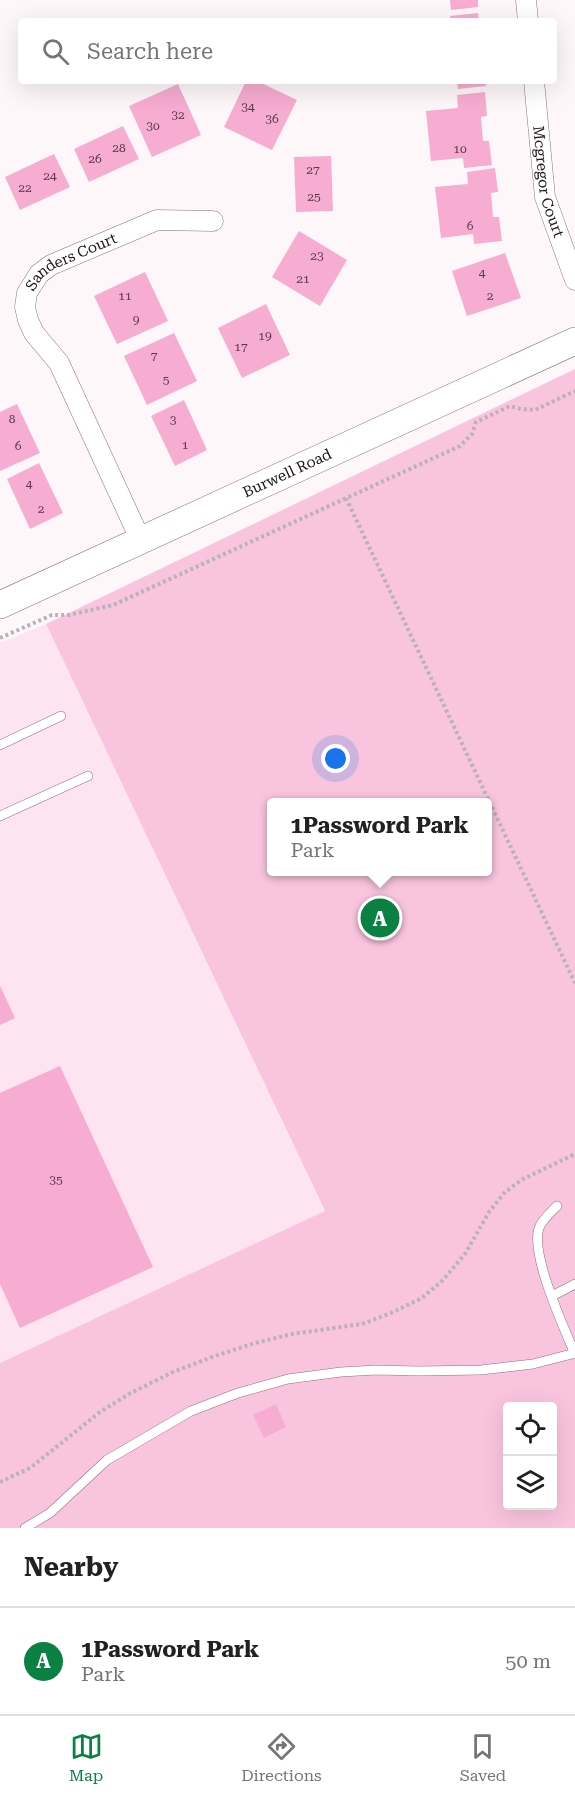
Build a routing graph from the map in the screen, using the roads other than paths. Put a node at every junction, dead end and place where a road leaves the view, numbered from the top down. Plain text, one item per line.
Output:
1 (526, 0) edge
2 (528, 18) edge
3 (534, 84) edge
4 (213, 221) dead end
5 (575, 280) edge
6 (575, 341) edge
7 (141, 541) junction
8 (0, 605) edge
9 (61, 716) dead end
10 (0, 745) edge
11 (88, 776) dead end
12 (0, 816) edge
13 (557, 1206) dead end
14 (575, 1284) edge
15 (552, 1296) junction
16 (575, 1354) edge
17 (25, 1528) edge

1 - 2 street
3 - 5 street, Mcgregor Court
4 - 7 street, Sanders Court
6 - 7 main road, Burwell Road
7 - 8 main road, Burwell Road
9 - 10 lane
11 - 12 lane
13 - 15 lane
14 - 15 lane
15 - 16 lane
16 - 17 lane

